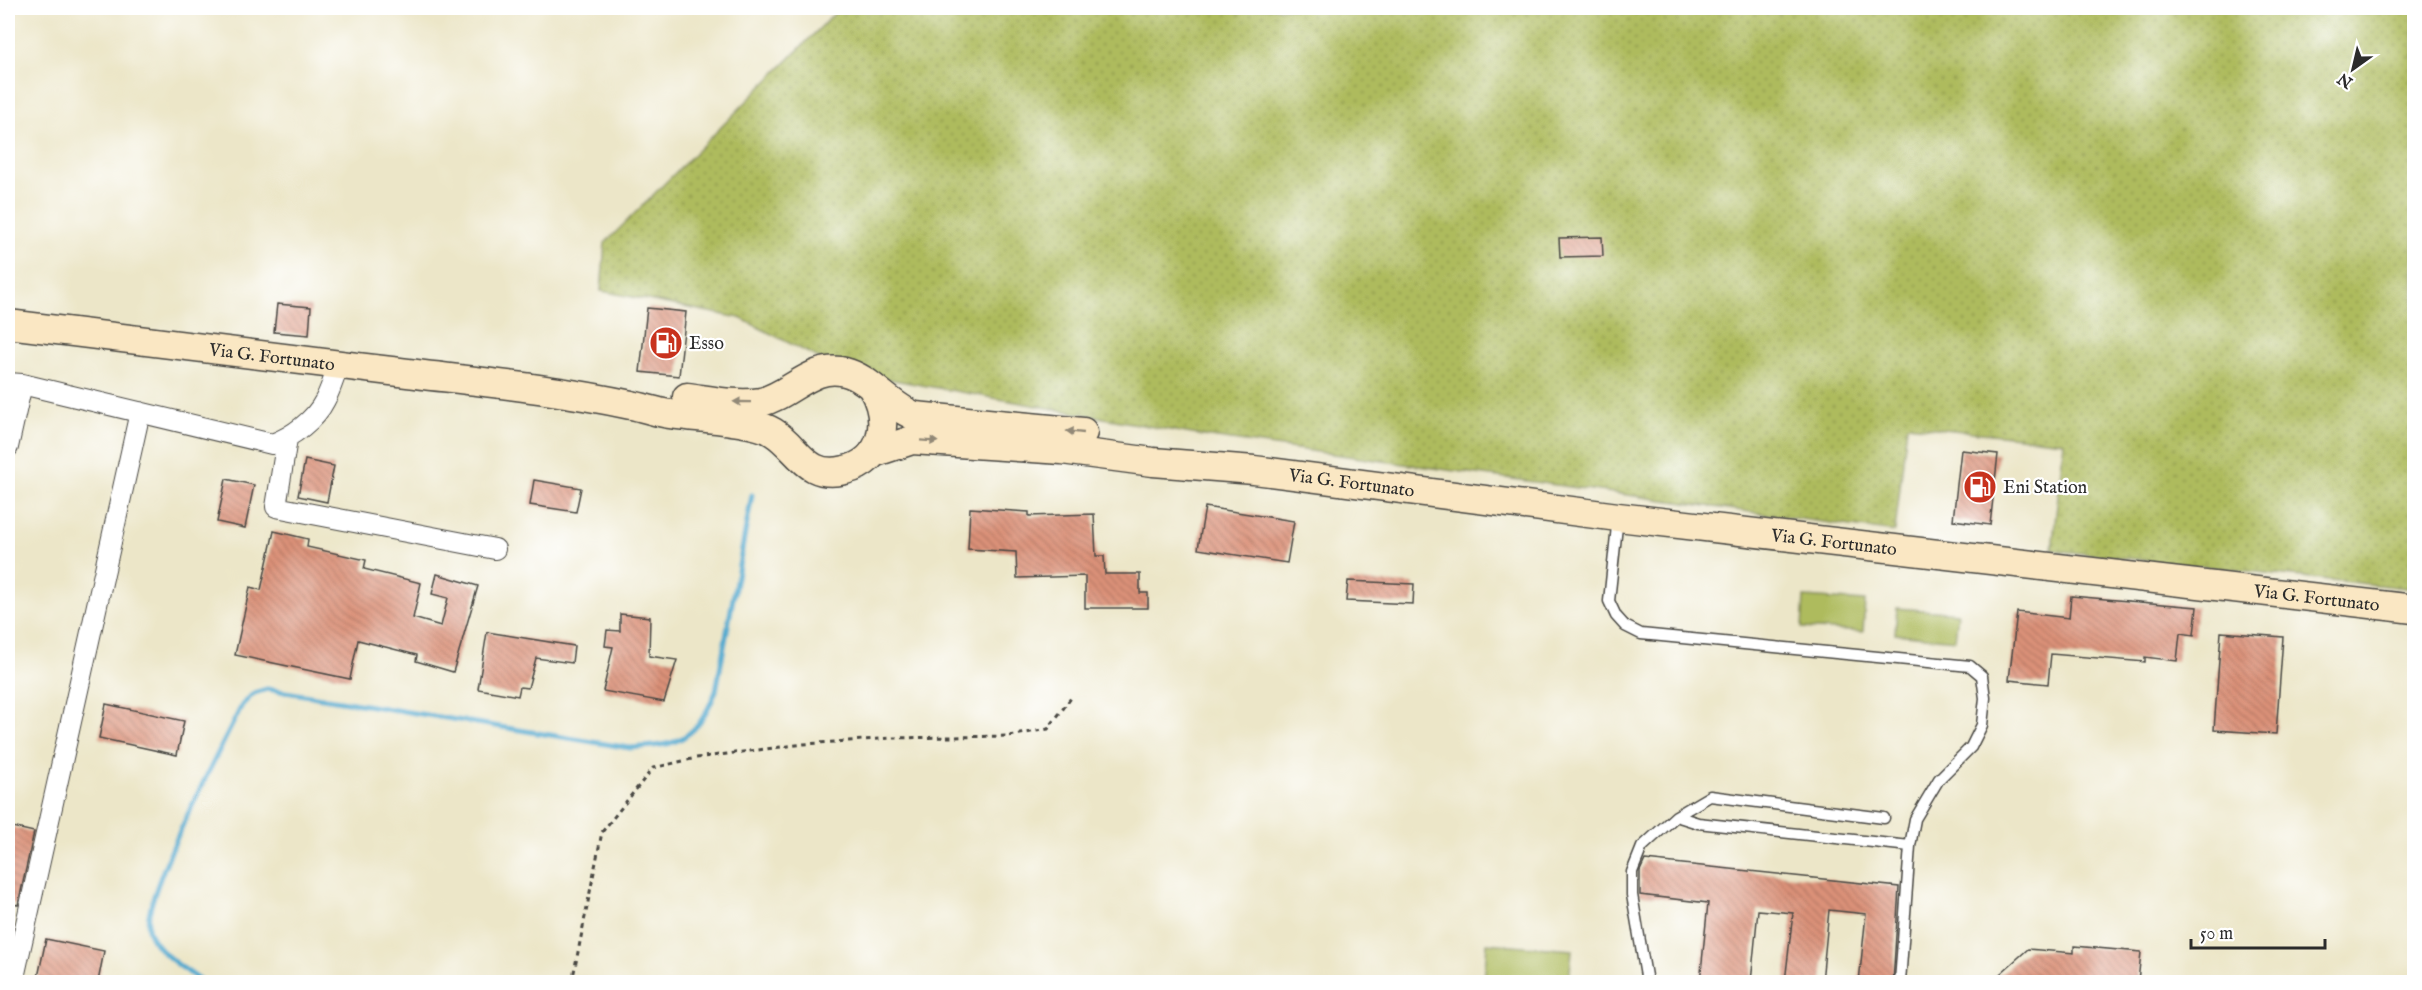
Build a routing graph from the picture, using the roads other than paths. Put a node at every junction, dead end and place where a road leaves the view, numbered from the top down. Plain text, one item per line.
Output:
1 (8, 324) edge
2 (339, 365) junction
3 (15, 384) edge
4 (796, 386) junction
5 (534, 389) junction
6 (873, 389) junction
7 (140, 412) junction
8 (288, 439) junction
9 (789, 446) junction
10 (8, 447) edge
11 (873, 453) junction
12 (1254, 470) junction
13 (1618, 517) junction
14 (495, 549) dead end
15 (2415, 609) edge
16 (1676, 816) junction
17 (1884, 818) dead end
18 (1910, 846) junction
19 (13, 982) edge
20 (1647, 982) edge
21 (1900, 982) edge

1 - 2 main road, Via G. Fortunato
2 - 5 main road, Via G. Fortunato
2 - 8 street
3 - 7 street
3 - 10 street
4 -> 5 main road
4 - 6 main road
4 - 9 main road
5 - 9 main road
6 - 11 main road
12 -> 6 main road
7 - 8 street
7 - 19 street
8 - 14 street
9 - 11 main road
11 -> 12 main road
12 - 13 main road, Via G. Fortunato
13 - 15 main road, Via G. Fortunato
13 - 18 lane
16 - 17 lane
16 - 18 lane
16 - 20 lane
18 - 21 lane

